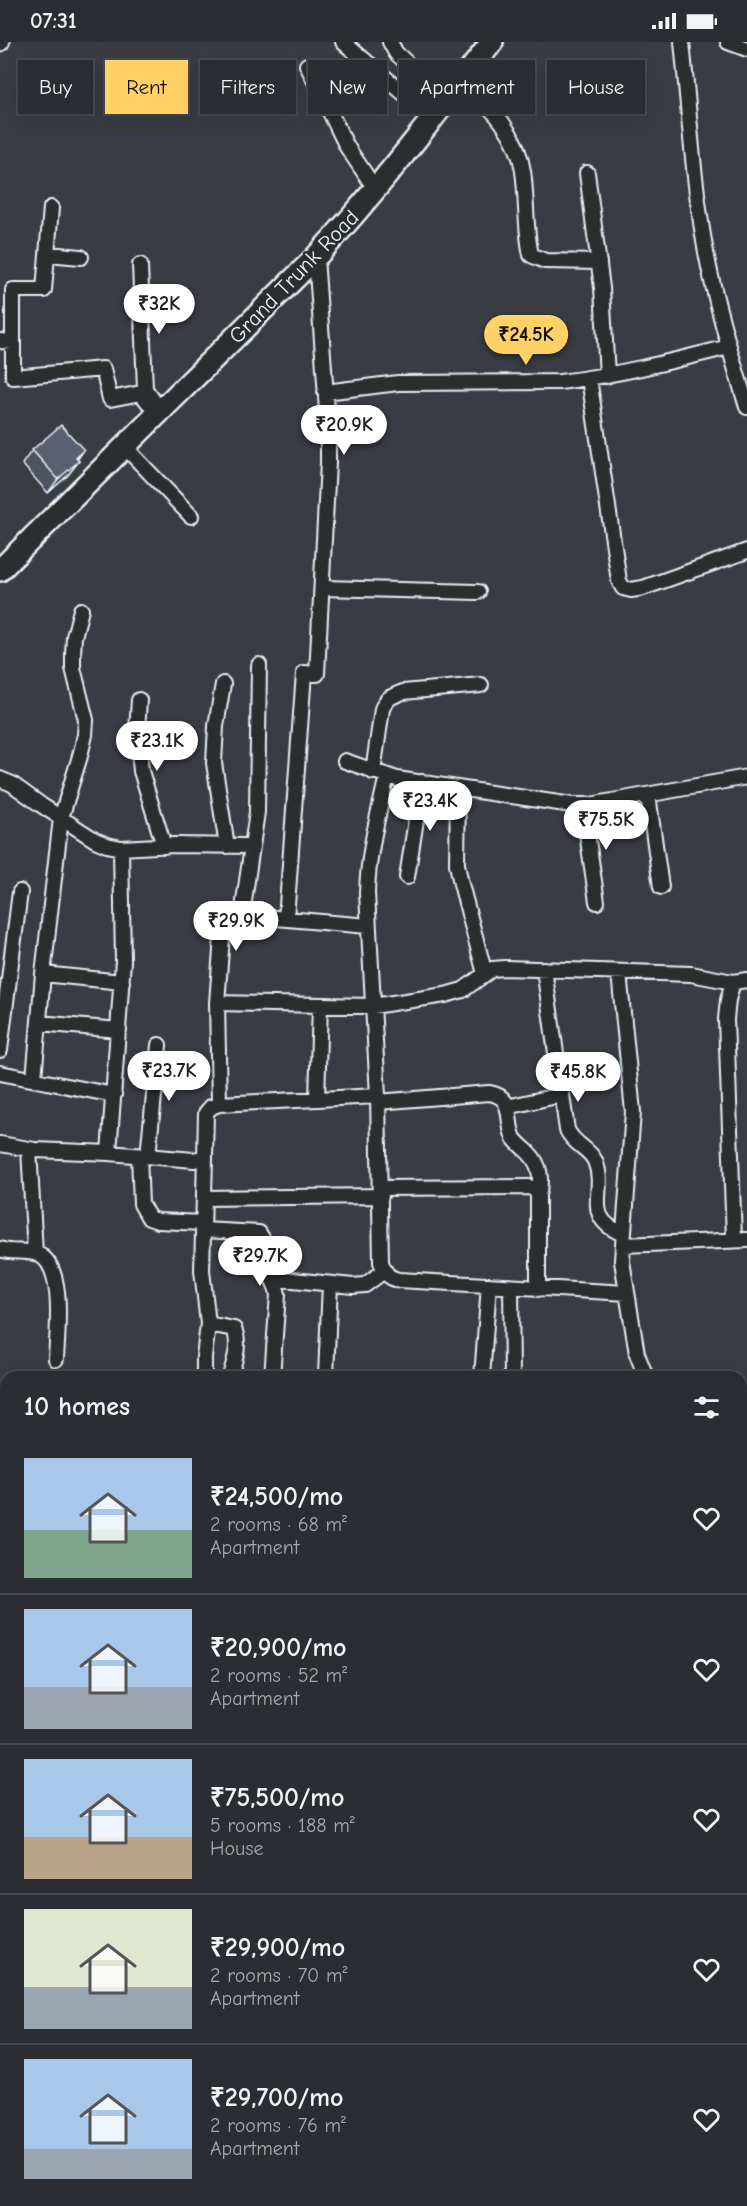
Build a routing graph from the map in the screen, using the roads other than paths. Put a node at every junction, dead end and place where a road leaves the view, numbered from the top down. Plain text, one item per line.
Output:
1 (343, 42) edge
2 (390, 42) edge
3 (492, 42) edge
4 (682, 42) edge
5 (728, 42) edge
6 (747, 49) edge
7 (404, 60) edge
8 (478, 60) edge
9 (307, 65) dead end
10 (436, 114) edge
11 (497, 114) edge
12 (433, 118) junction
13 (587, 173) dead end
14 (376, 190) junction
15 (51, 208) dead end
16 (48, 254) junction
17 (81, 257) dead end
18 (316, 257) junction
19 (599, 262) junction
20 (140, 265) dead end
21 (6, 342) edge
22 (729, 347) junction
23 (607, 376) junction
24 (589, 378) junction
25 (325, 392) junction
26 (746, 400) edge
27 (160, 413) junction
28 (124, 446) junction
29 (191, 516) dead end
30 (747, 551) edge
31 (0, 570) edge
32 (322, 588) junction
33 (478, 592) dead end
34 (81, 610) dead end
35 (259, 665) dead end
36 (222, 684) dead end
37 (480, 686) dead end
38 (139, 700) dead end
39 (345, 762) dead end
40 (380, 774) junction
41 (747, 777) edge
42 (0, 779) edge
43 (422, 783) junction
44 (458, 788) junction
45 (648, 795) junction
46 (583, 805) junction
47 (61, 818) junction
48 (164, 846) junction
49 (227, 846) junction
50 (252, 846) junction
51 (121, 848) junction
52 (407, 877) dead end
53 (662, 887) dead end
54 (20, 892) dead end
55 (597, 902) dead end
56 (242, 915) junction
57 (286, 919) junction
58 (368, 926) junction
59 (544, 969) junction
60 (619, 972) junction
61 (43, 974) junction
62 (485, 974) junction
63 (740, 981) edge
64 (122, 982) junction
65 (217, 1003) junction
66 (320, 1005) junction
67 (373, 1006) junction
68 (39, 1023) junction
69 (119, 1030) junction
70 (1, 1035) edge
71 (159, 1045) dead end
72 (0, 1050) edge
73 (0, 1073) edge
74 (34, 1079) junction
75 (114, 1095) junction
76 (561, 1095) junction
77 (317, 1099) junction
78 (378, 1099) junction
79 (219, 1104) junction
80 (507, 1107) junction
81 (0, 1144) edge
82 (29, 1149) junction
83 (109, 1153) junction
84 (143, 1156) junction
85 (206, 1157) junction
86 (381, 1192) junction
87 (538, 1196) junction
88 (204, 1198) junction
89 (203, 1226) junction
90 (623, 1239) junction
91 (741, 1239) edge
92 (0, 1249) edge
93 (35, 1253) junction
94 (384, 1272) junction
95 (273, 1278) junction
96 (330, 1284) junction
97 (489, 1285) junction
98 (511, 1287) junction
99 (538, 1289) junction
100 (627, 1293) junction
101 (208, 1324) junction
102 (56, 1359) dead end
103 (204, 1371) edge
104 (232, 1371) edge
105 (272, 1371) edge
106 (326, 1371) edge
107 (482, 1371) edge
108 (512, 1371) edge
109 (640, 1371) edge

1 - 12 street
2 - 7 street
3 - 8 main road, Grand Trunk Road
4 - 22 street
5 - 6 street
9 - 14 street
10 - 12 main road, Grand Trunk Road
11 - 19 street
12 - 14 main road, Grand Trunk Road
13 - 19 street
14 - 18 main road, Grand Trunk Road
15 - 16 street
16 - 17 street
16 - 21 street
18 - 25 street
18 - 27 main road, Grand Trunk Road
19 - 23 street
20 - 27 street
21 - 27 street
22 - 23 street
22 - 26 street
23 - 24 street
24 - 25 street
24 - 30 street
25 - 32 street
27 - 28 main road, Grand Trunk Road
28 - 29 street
28 - 31 main road, Grand Trunk Road
32 - 33 street
32 - 57 street
34 - 47 street
35 - 50 street
36 - 49 street
37 - 40 street
38 - 48 street
39 - 40 street
40 - 43 street
40 - 58 street
41 - 45 street
42 - 47 street
43 - 44 street
43 - 52 street
44 - 46 street
44 - 62 street
45 - 46 street
45 - 53 street
46 - 55 street
47 - 51 street
47 - 61 street
48 - 49 street
48 - 51 street
49 - 50 street
50 - 56 street
51 - 64 street
54 - 70 street
56 - 57 street
56 - 65 street
57 - 58 street
58 - 67 street
59 - 60 street
59 - 62 street
59 - 76 street
60 - 63 street
60 - 90 street
61 - 64 street
61 - 68 street
62 - 67 street
63 - 91 street
64 - 69 street
65 - 66 street
65 - 79 street
66 - 67 street
66 - 77 street
67 - 78 street
68 - 69 street
68 - 74 street
69 - 75 street
70 - 72 street
71 - 84 street
73 - 74 street
74 - 75 street
75 - 83 street
76 - 80 street
76 - 90 street
77 - 78 street
77 - 79 street
78 - 80 street
78 - 86 street
79 - 85 street
80 - 87 street
81 - 82 street
82 - 83 street
82 - 93 street
83 - 84 street
84 - 85 street
84 - 89 street
85 - 88 street
86 - 87 street
86 - 88 street
86 - 94 street
87 - 99 street
88 - 89 street
89 - 95 street
89 - 101 street
90 - 91 street
90 - 100 street
92 - 93 street
93 - 102 street
94 - 96 street
94 - 97 street
95 - 96 street
95 - 105 street
96 - 106 street
97 - 98 street
97 - 107 street
98 - 99 street
98 - 108 street
99 - 100 street
100 - 109 street
101 - 103 street
101 - 104 street

